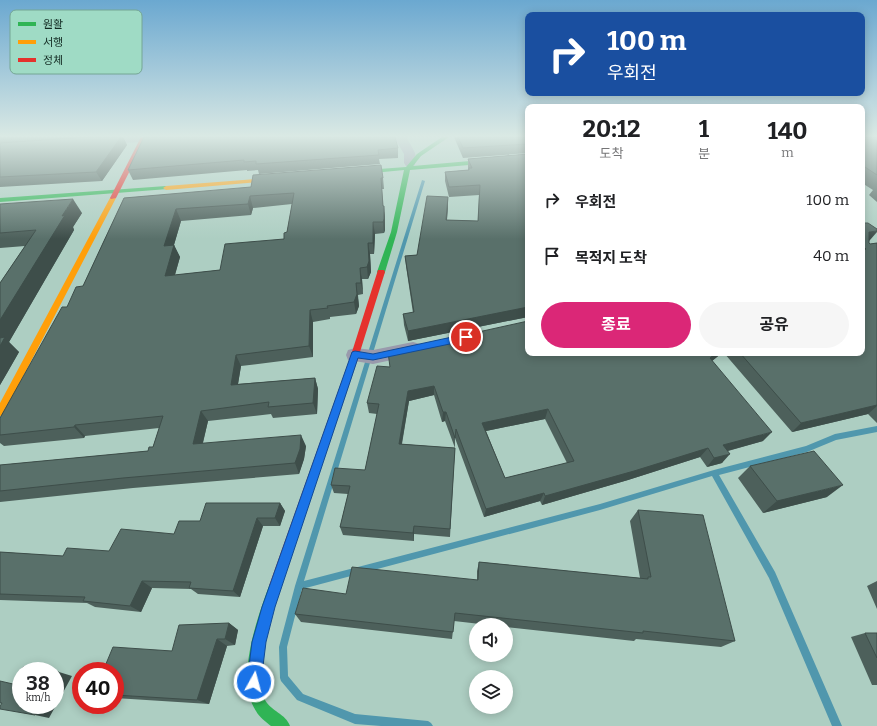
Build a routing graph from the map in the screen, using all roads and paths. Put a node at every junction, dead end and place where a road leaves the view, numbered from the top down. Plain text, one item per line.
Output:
1 (127, 171) edge
2 (367, 171) edge
3 (407, 171) edge
4 (340, 174) edge
5 (295, 177) edge
6 (116, 192) junction
7 (0, 200) edge
8 (427, 346) edge
9 (364, 356) junction
10 (0, 412) edge
11 (283, 726) edge

1 - 6 street
2 - 4 street
3 - 9 street
5 - 6 street
6 - 7 street
6 - 10 street
8 - 9 street
9 - 11 street

